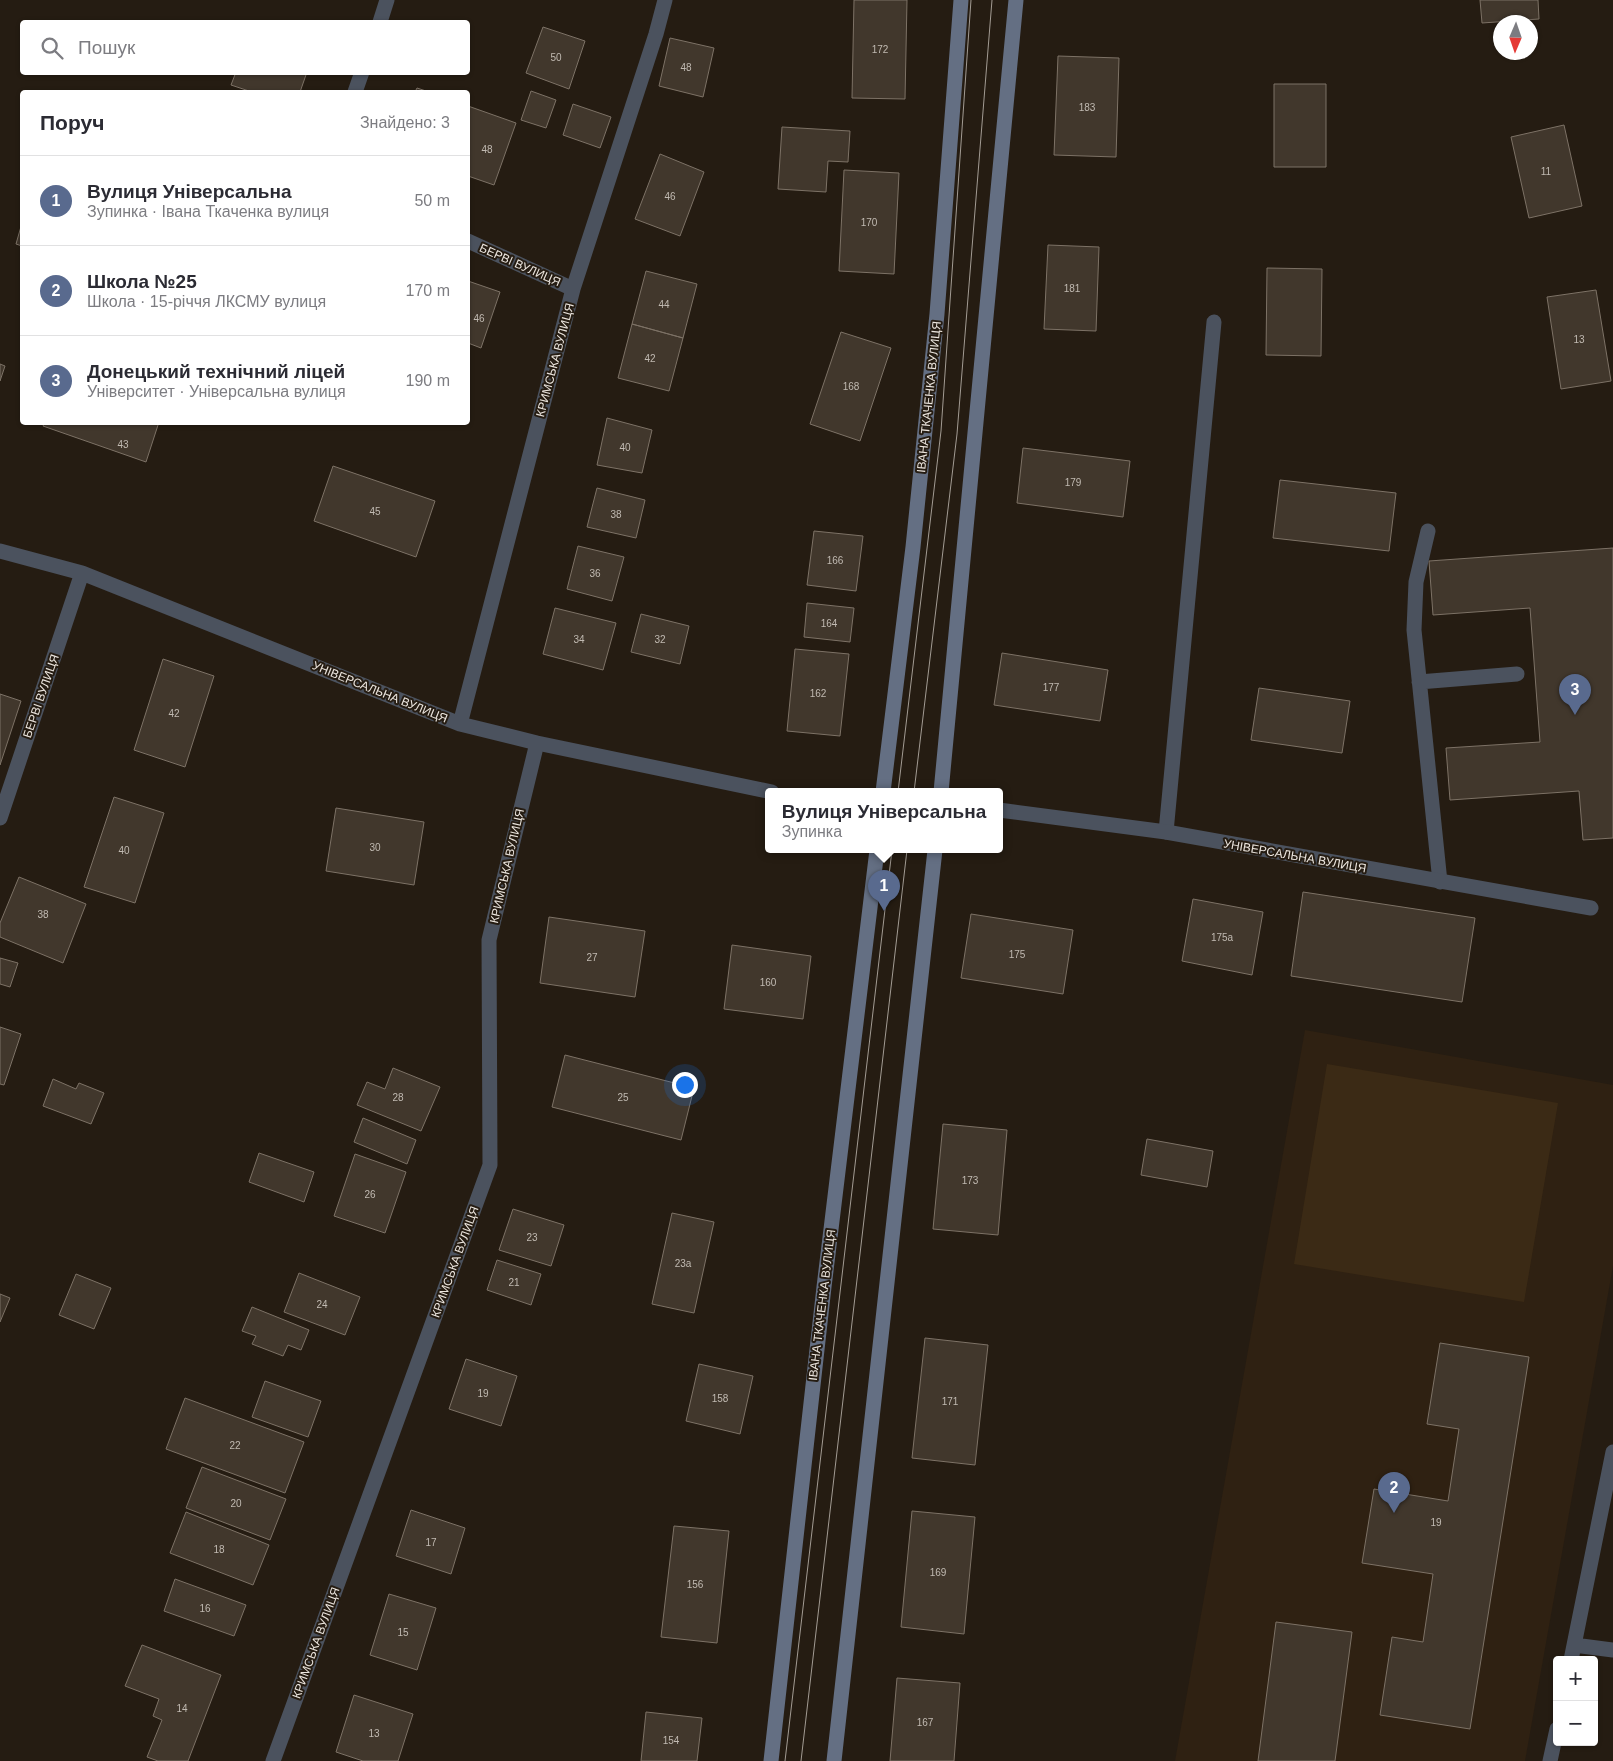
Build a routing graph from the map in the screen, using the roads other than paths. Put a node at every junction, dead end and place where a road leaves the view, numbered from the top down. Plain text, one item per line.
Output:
1 (388, 0) edge
2 (665, 0) edge
3 (961, 0) edge
4 (1016, 0) edge
5 (381, 20) edge
6 (361, 75) edge
7 (356, 90) edge
8 (470, 242) edge
9 (573, 289) junction
10 (1214, 322) dead end
11 (1428, 531) dead end
12 (0, 551) edge
13 (82, 573) junction
14 (1517, 674) dead end
15 (1419, 682) junction
16 (460, 724) junction
17 (537, 743) junction
18 (884, 788) edge
19 (941, 788) edge
20 (765, 791) edge
21 (1003, 811) edge
22 (0, 818) edge
23 (1166, 832) junction
24 (877, 853) edge
25 (935, 853) edge
26 (1440, 882) junction
27 (1590, 908) dead end
28 (1613, 1452) edge
29 (1613, 1650) edge
30 (1572, 1653) edge
31 (1553, 1746) edge
32 (273, 1761) edge
33 (771, 1761) edge
34 (834, 1761) edge
35 (1550, 1761) edge

1 - 5 street
2 - 9 street, КРИМСЬКА ВУЛИЦЯ
3 - 18 main road, ІВАНА ТКАЧЕНКА ВУЛИЦЯ
4 - 19 main road
6 - 7 street
8 - 9 street, БЕРВІ ВУЛИЦЯ
9 - 16 street, КРИМСЬКА ВУЛИЦЯ
10 - 23 street
11 - 15 street
12 - 13 street, УНІВЕРСАЛЬНА ВУЛИЦЯ
13 - 16 street, УНІВЕРСАЛЬНА ВУЛИЦЯ
13 - 22 street, БЕРВІ ВУЛИЦЯ
14 - 15 street
15 - 26 street
16 - 17 street, УНІВЕРСАЛЬНА ВУЛИЦЯ
17 - 20 street, УНІВЕРСАЛЬНА ВУЛИЦЯ
17 - 32 street, КРИМСЬКА ВУЛИЦЯ
21 - 23 street, УНІВЕРСАЛЬНА ВУЛИЦЯ
23 - 26 street, УНІВЕРСАЛЬНА ВУЛИЦЯ
24 - 33 main road, ІВАНА ТКАЧЕНКА ВУЛИЦЯ
25 - 34 main road
26 - 27 street, УНІВЕРСАЛЬНА ВУЛИЦЯ
28 - 30 street
29 - 30 street
31 - 35 street

